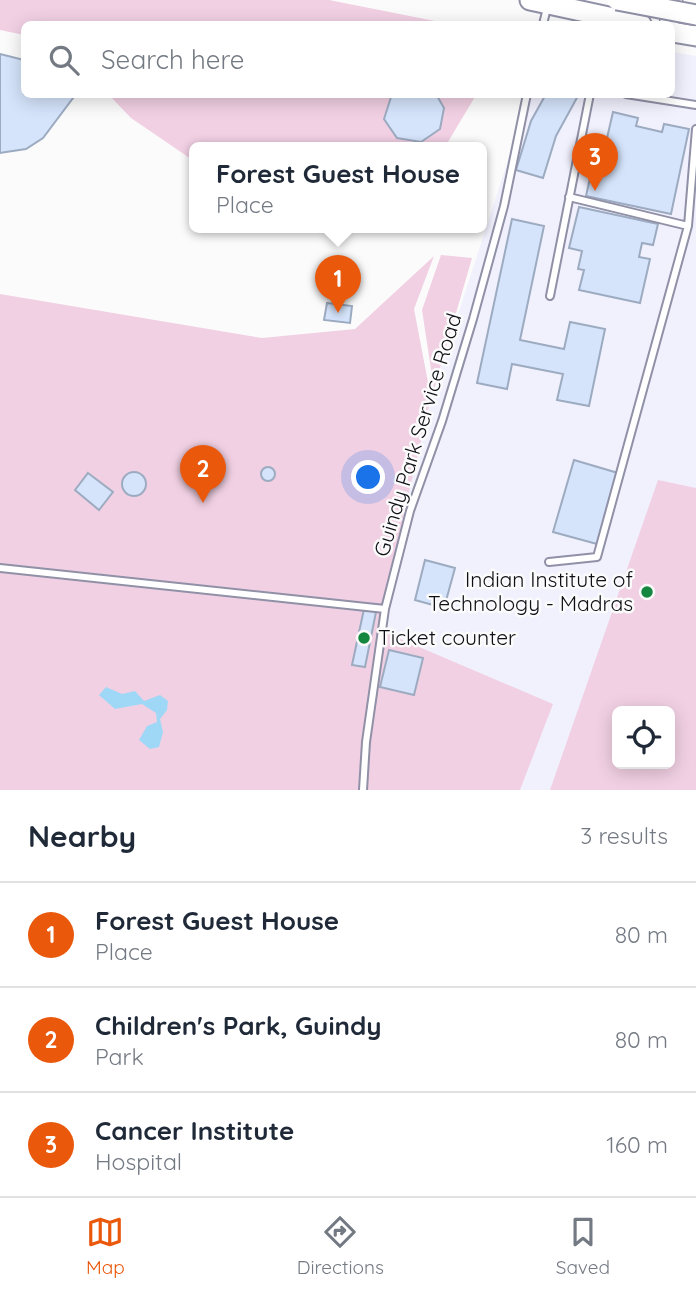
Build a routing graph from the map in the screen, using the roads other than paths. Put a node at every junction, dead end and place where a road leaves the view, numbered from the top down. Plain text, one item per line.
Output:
1 (673, 0) edge
2 (540, 1) edge
3 (609, 14) edge
4 (696, 15) edge
5 (542, 21) edge
6 (631, 21) edge
7 (670, 21) edge
8 (675, 32) edge
9 (696, 34) edge
10 (526, 98) edge
11 (589, 98) edge
12 (651, 98) edge
13 (696, 105) edge
14 (696, 128) edge
15 (569, 197) junction
16 (688, 226) junction
17 (550, 296) dead end
18 (549, 562) dead end
19 (0, 568) edge
20 (385, 609) junction
21 (363, 790) edge

1 - 7 main road
2 - 3 main road
2 - 5 lane
3 - 4 main road, bridge
3 - 6 main road
8 - 9 main road
10 - 20 lane, Guindy Park Service Road
11 - 15 lane
12 - 13 lane
14 - 16 lane
15 - 16 lane
15 - 17 lane
16 - 18 lane
19 - 20 lane
20 - 21 lane, Guindy Park Service Road

